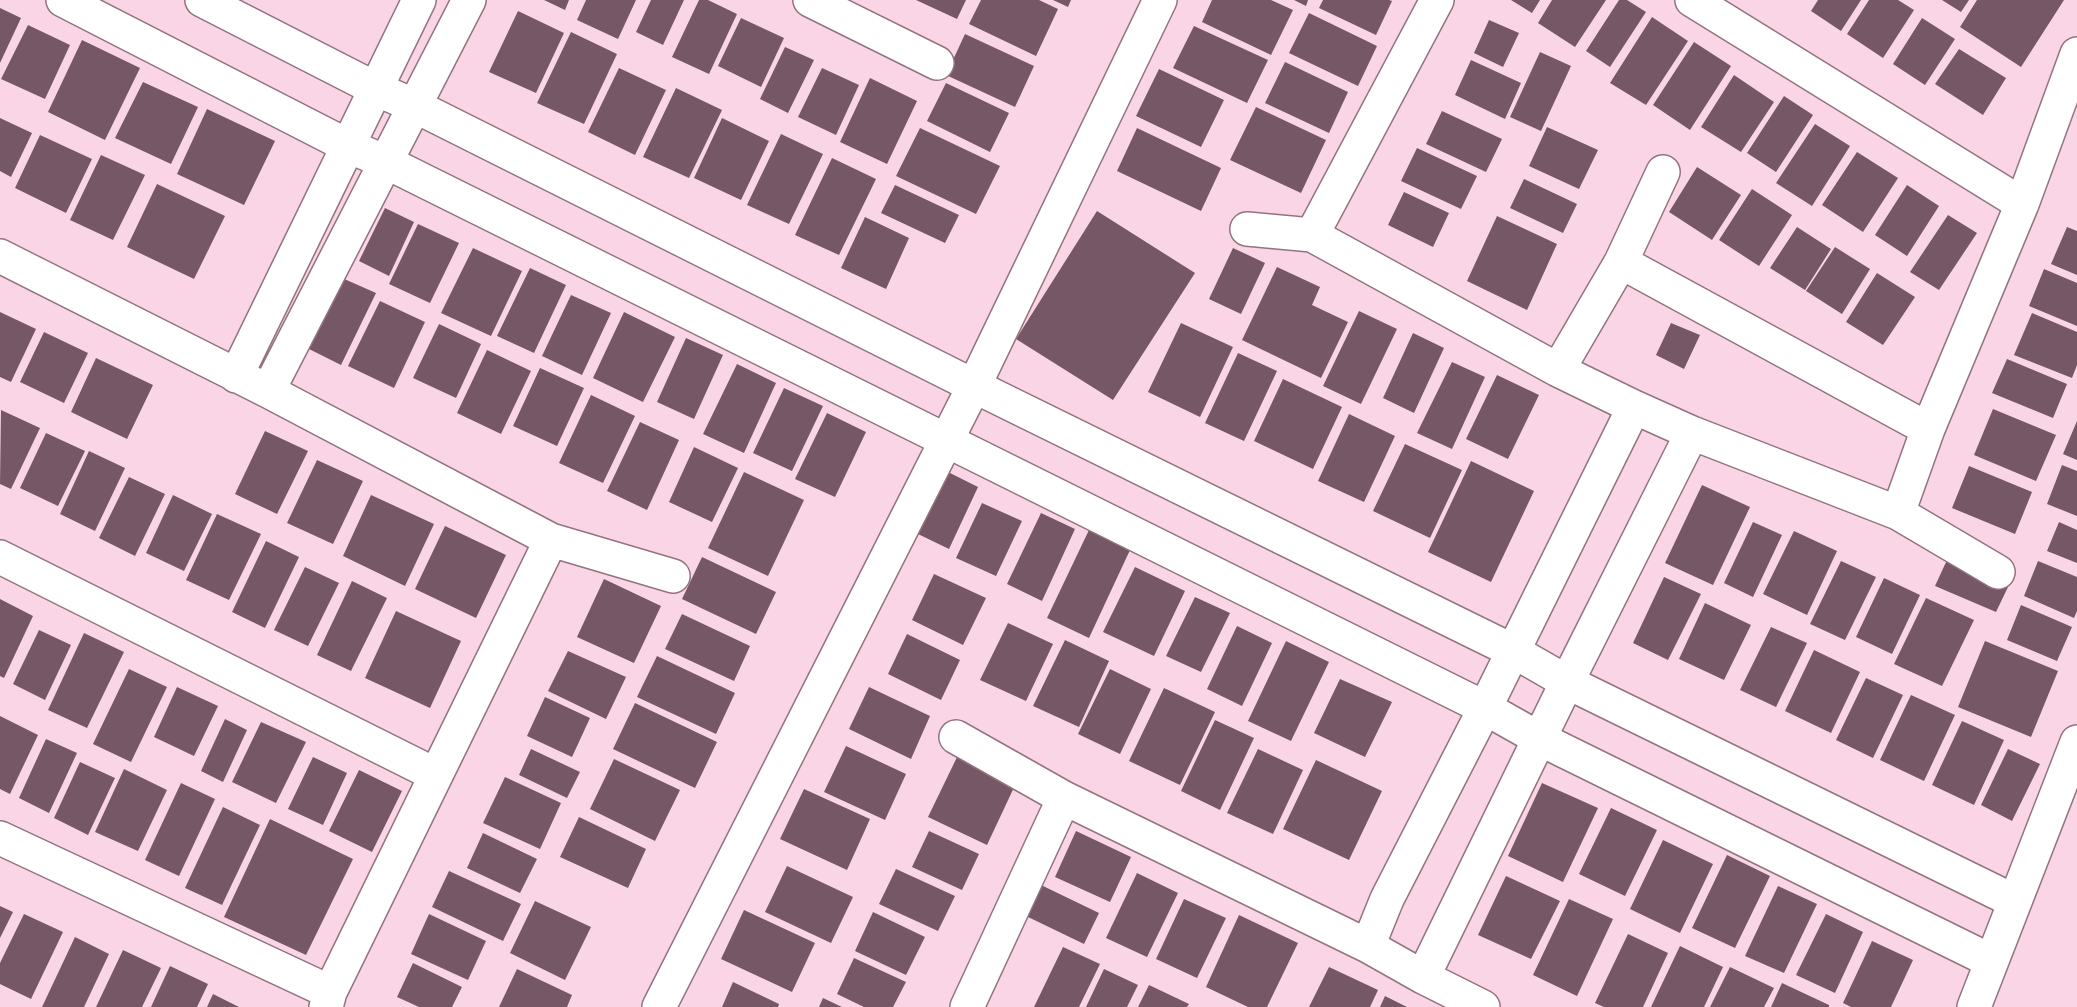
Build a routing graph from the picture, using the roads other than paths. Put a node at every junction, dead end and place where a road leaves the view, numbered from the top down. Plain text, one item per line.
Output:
1 (63, 0) edge
2 (202, 0) edge
3 (419, 0) edge
4 (469, 0) edge
5 (810, 0) edge
6 (1160, 0) edge
7 (1437, 0) edge
8 (1692, 0) edge
9 (863, 12) edge
10 (2077, 54) edge
11 (937, 63) dead end
12 (376, 89) junction
13 (415, 106) junction
14 (348, 146) junction
15 (386, 162) junction
16 (1663, 172) dead end
17 (2022, 204) junction
18 (1247, 229) dead end
19 (1312, 235) junction
20 (0, 256) edge
21 (1621, 262) junction
22 (1558, 370) junction
23 (236, 376) junction
24 (974, 386) junction
25 (268, 391) junction
26 (1634, 407) junction
27 (1928, 429) junction
28 (1692, 433) junction
29 (946, 442) junction
30 (1898, 513) junction
31 (551, 540) junction
32 (0, 557) edge
33 (1998, 572) dead end
34 (673, 576) dead end
35 (1513, 651) junction
36 (1567, 681) junction
37 (1485, 708) junction
38 (956, 737) dead end
39 (1540, 739) junction
40 (2077, 742) edge
41 (436, 775) junction
42 (1064, 798) junction
43 (0, 838) edge
44 (2014, 901) junction
45 (1368, 946) junction
46 (1991, 961) junction
47 (1423, 977) junction
48 (328, 999) edge
49 (659, 1007) edge
50 (967, 1007) edge
51 (1483, 1007) edge
52 (1974, 1007) edge

1 - 14 street
2 - 12 street
3 - 12 street
4 - 13 street
5 - 9 street
6 - 24 street
7 - 19 street
8 - 17 street
9 - 11 street
10 - 17 street
12 - 13 street
12 - 14 street
13 - 15 street
13 - 24 street
14 - 15 street
14 - 23 street
15 - 25 street
15 - 29 street
16 - 21 street
17 - 27 street
18 - 19 street
19 - 22 street
20 - 23 street
21 - 22 street
21 - 27 street
22 - 26 street
23 - 25 street
24 - 29 street
24 - 35 street
25 - 31 street
26 - 28 street
26 - 35 street
27 - 30 street
28 - 30 street
28 - 36 street
29 - 37 street
29 - 49 street
30 - 33 street
31 - 34 street
31 - 41 street
32 - 41 street
35 - 36 street
35 - 37 street
36 - 39 street
36 - 44 street
37 - 39 street
37 - 45 street
38 - 42 street
39 - 46 street
39 - 47 street
40 - 44 street
41 - 48 street
42 - 45 street
42 - 50 street
43 - 48 street
44 - 46 street
45 - 47 street
46 - 52 street
47 - 51 street

